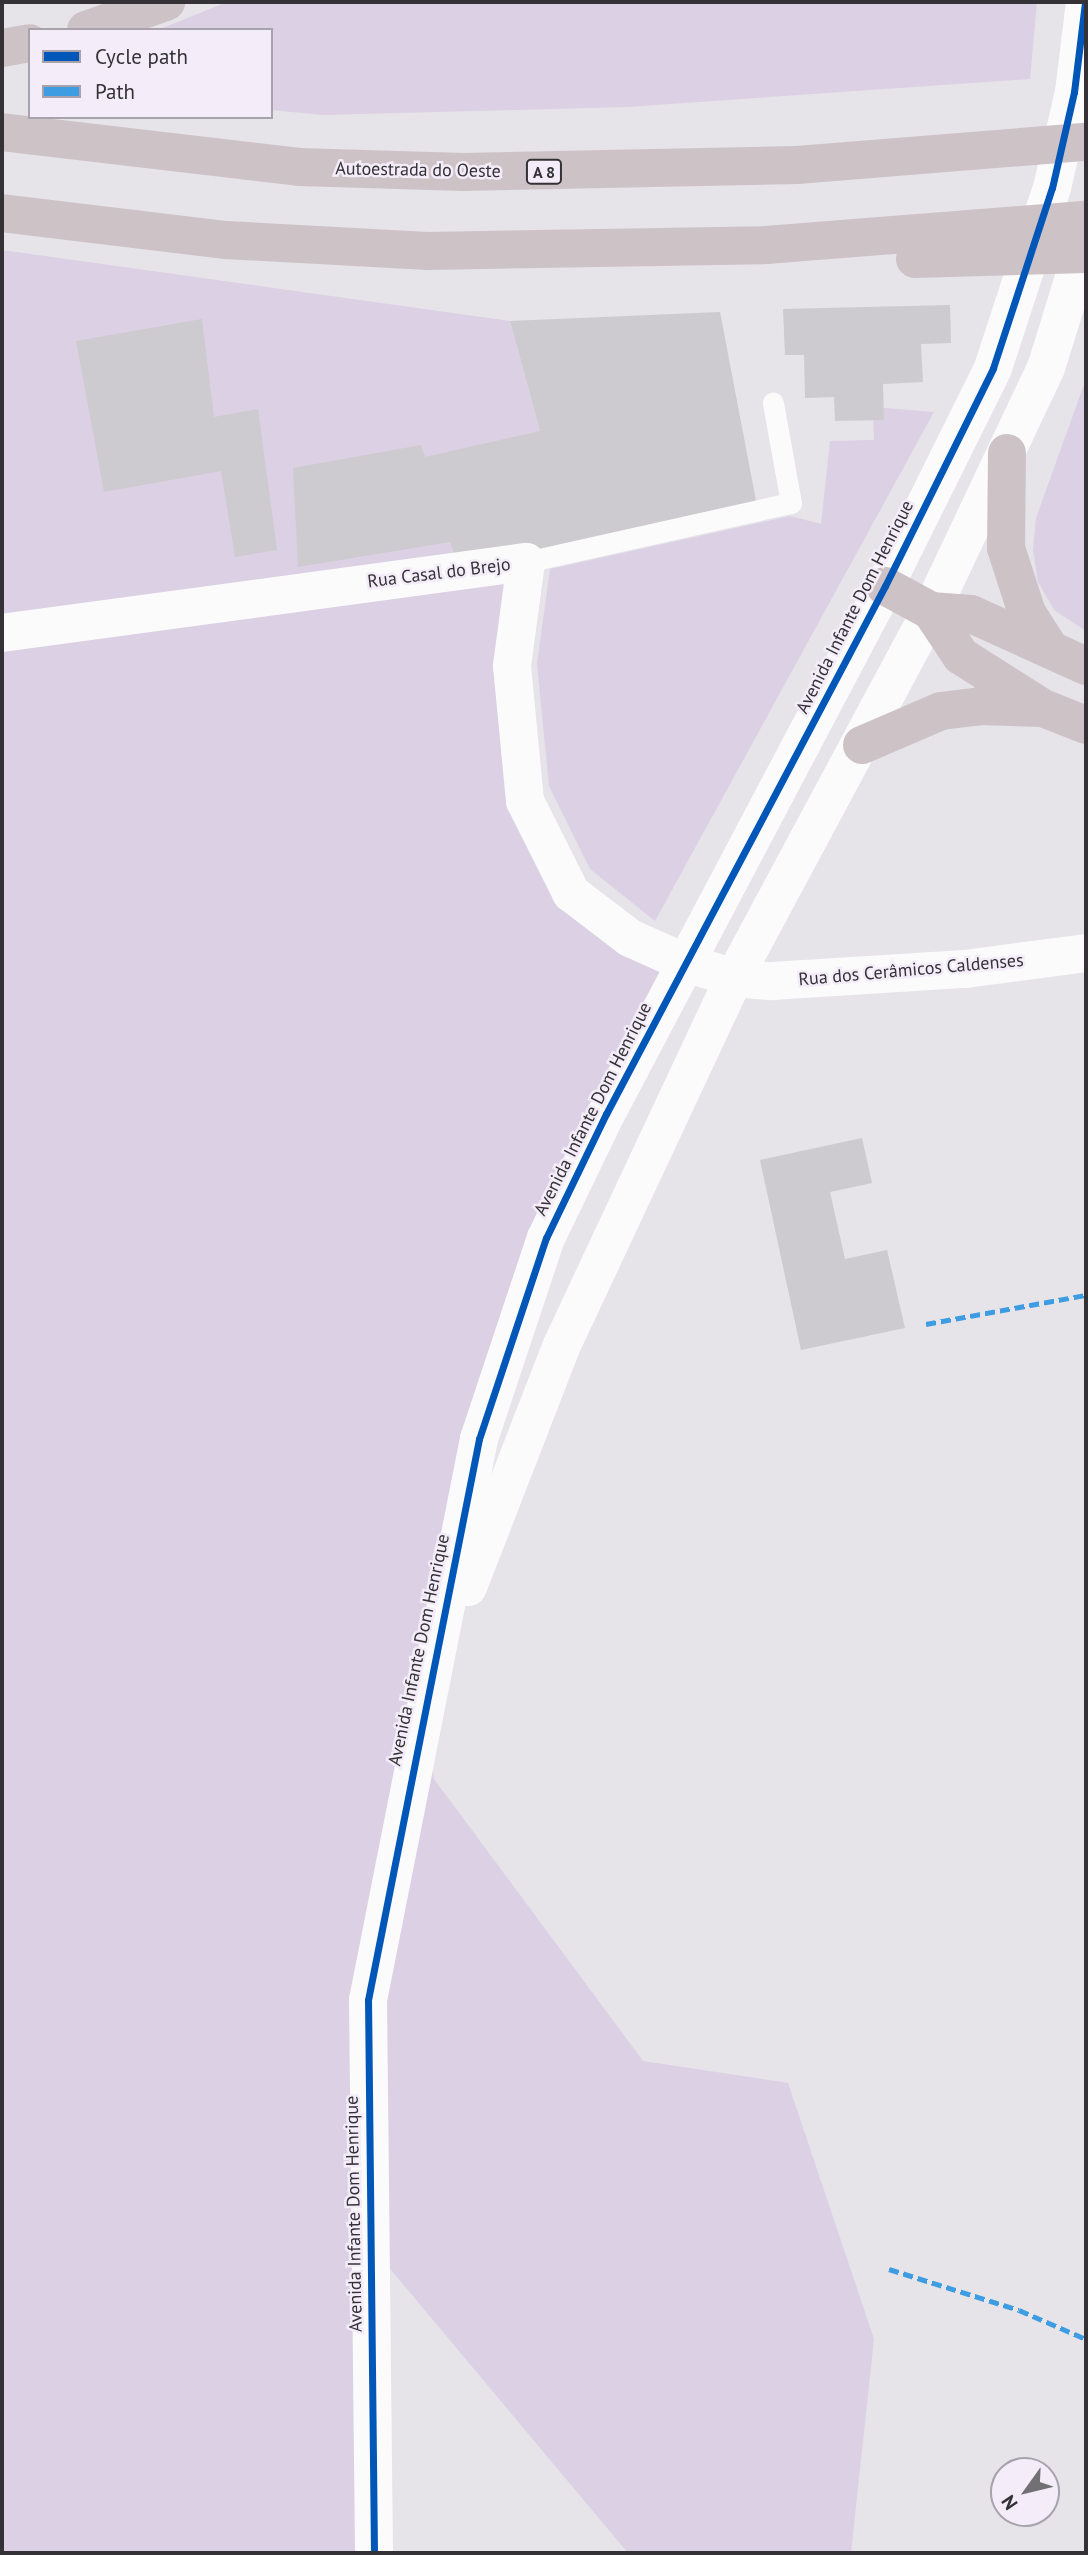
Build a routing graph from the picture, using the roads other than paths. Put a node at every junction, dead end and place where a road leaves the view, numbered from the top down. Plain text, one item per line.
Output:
1 (166, 2) edge
2 (1085, 2) edge
3 (92, 28) edge
4 (28, 43) edge
5 (2, 48) edge
6 (2, 132) edge
7 (1086, 142) edge
8 (2, 213) edge
9 (1086, 220) edge
10 (1086, 239) edge
11 (766, 245) junction
12 (1086, 254) edge
13 (773, 403) dead end
14 (1007, 453) junction
15 (526, 562) junction
16 (885, 586) junction
17 (931, 611) junction
18 (2, 633) edge
19 (1050, 649) junction
20 (1086, 666) edge
21 (1043, 708) junction
22 (1086, 725) edge
23 (862, 745) junction
24 (1086, 953) edge
25 (686, 963) junction
26 (734, 978) junction
27 (422, 1711) junction
28 (374, 2553) edge

1 - 3 highway
2 - 16 main road, Avenida Infante Dom Henrique
4 - 5 highway
6 - 7 highway, Autoestrada do Oeste / A 8
8 - 11 highway
9 - 11 highway
10 - 14 main road, Avenida Infante Dom Henrique
11 - 12 highway
13 - 15 lane
14 - 17 main road, Avenida Infante Dom Henrique
14 - 19 highway
15 - 18 main road, Rua Casal do Brejo
15 - 25 main road, Rua Casal do Brejo
16 - 17 highway
16 - 25 main road, Avenida Infante Dom Henrique
17 - 19 highway
17 - 21 highway
17 - 23 main road, Avenida Infante Dom Henrique
19 - 20 highway
21 - 22 highway
21 - 23 highway
23 - 26 main road, Avenida Infante Dom Henrique
24 - 26 main road, Rua dos Cerâmicos Caldenses
25 - 26 main road, Rua Casal do Brejo
25 - 27 main road, Avenida Infante Dom Henrique
26 - 27 main road, Avenida Infante Dom Henrique
27 - 28 main road, Avenida Infante Dom Henrique

